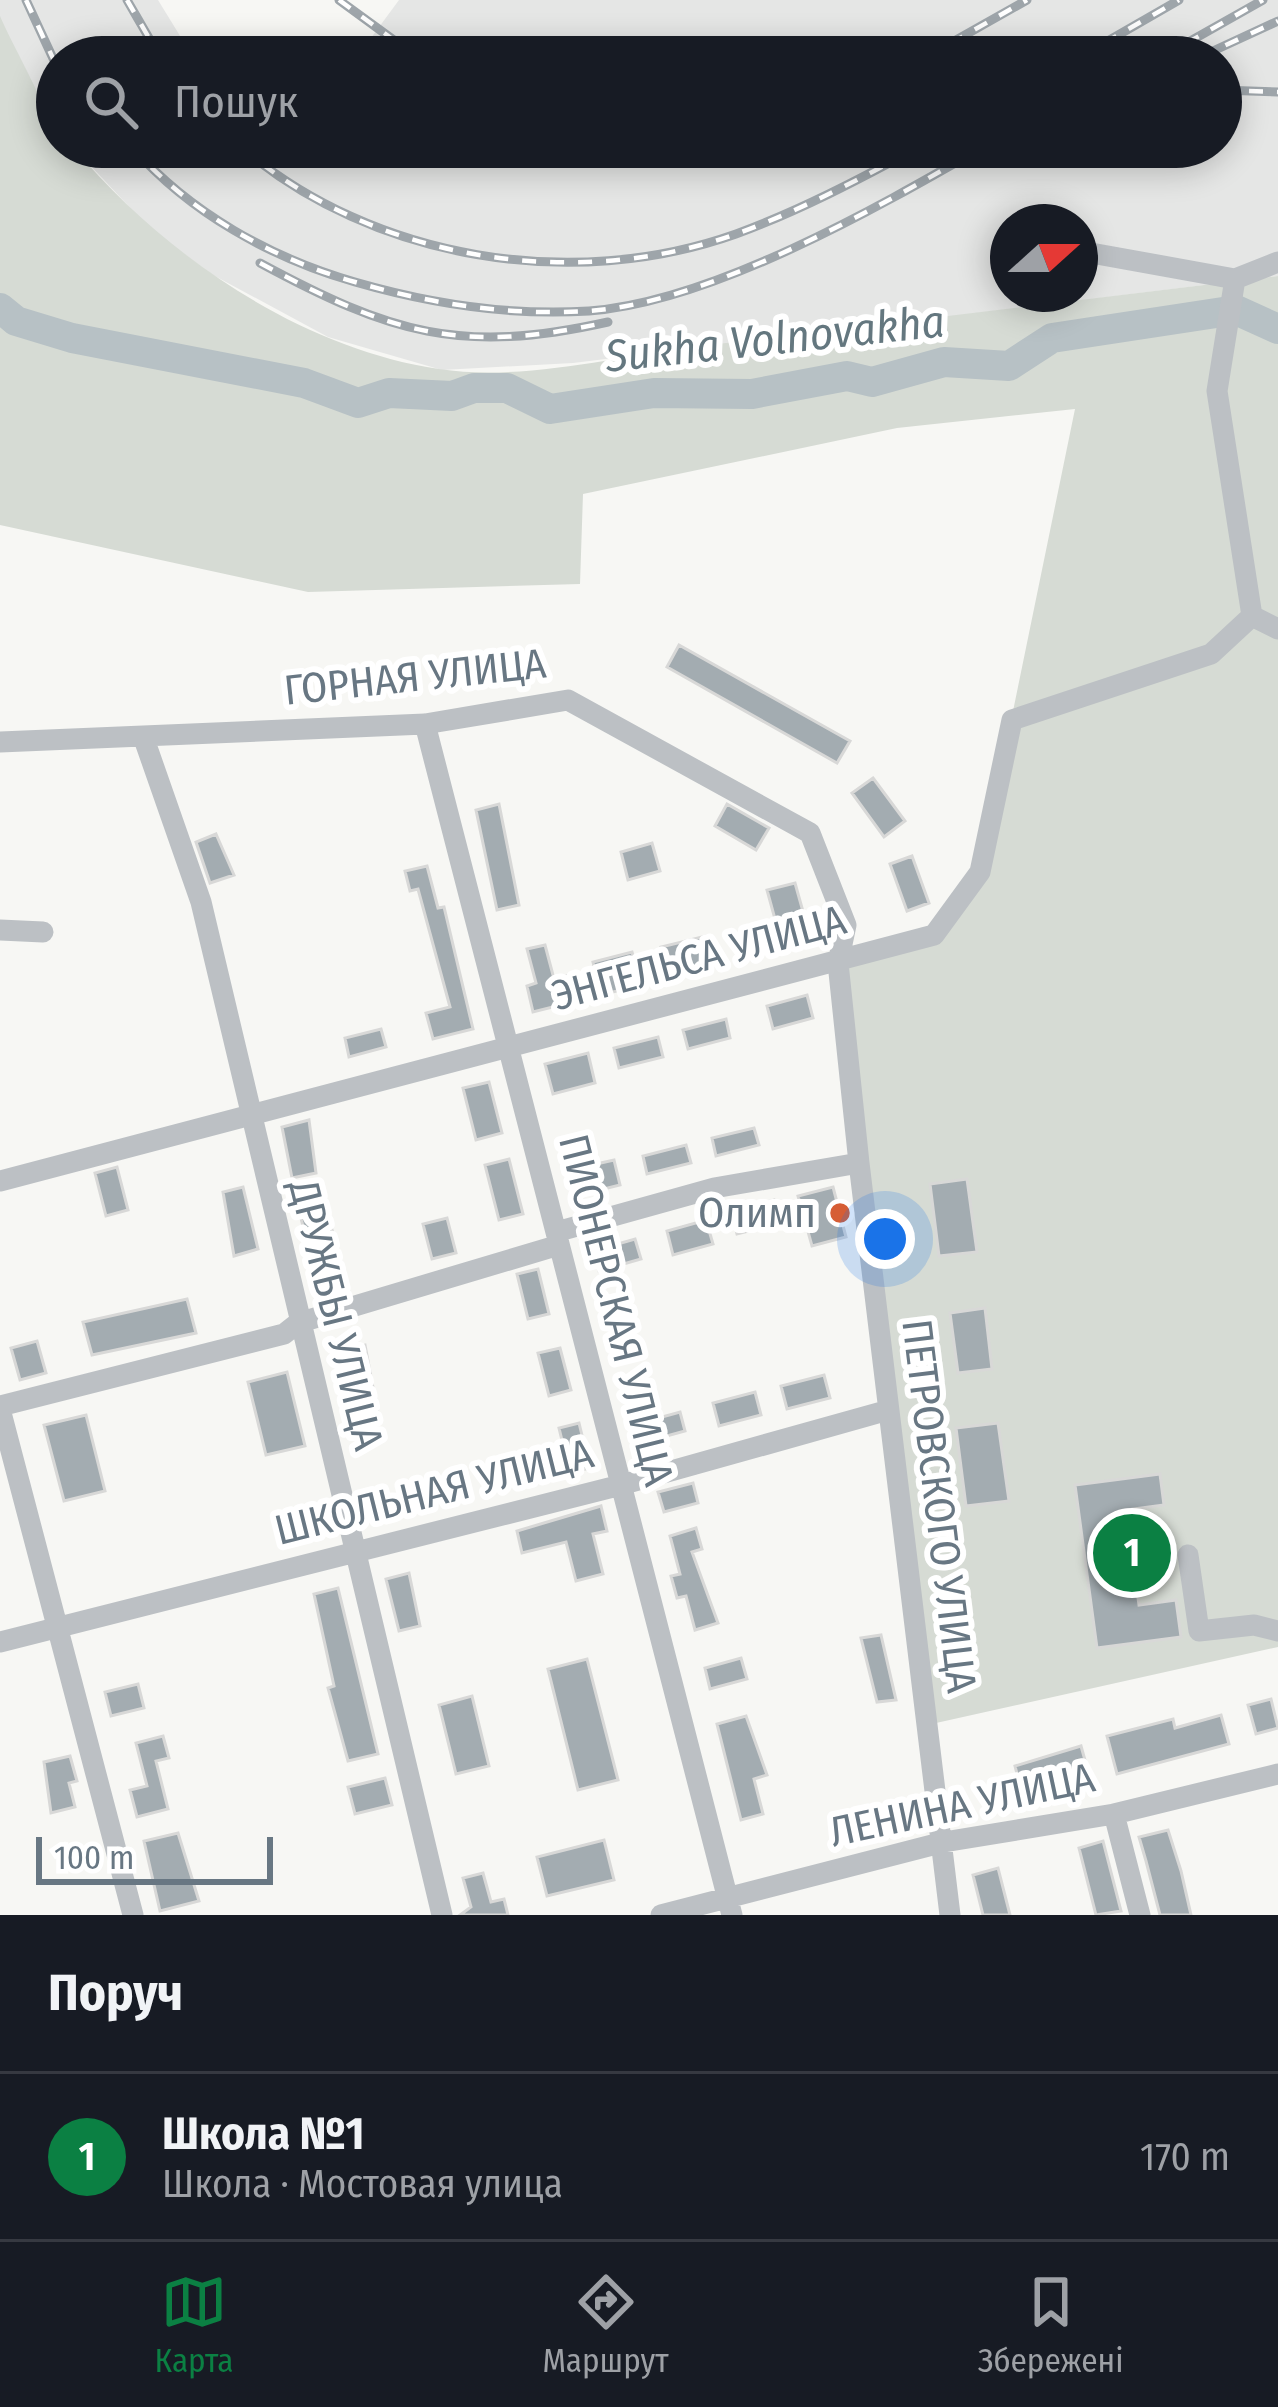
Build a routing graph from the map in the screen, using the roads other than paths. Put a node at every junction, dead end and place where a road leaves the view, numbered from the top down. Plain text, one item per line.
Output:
1 (1098, 255) edge
2 (1278, 262) edge
3 (1233, 289) junction
4 (1252, 616) junction
5 (1278, 629) edge
6 (425, 724) junction
7 (143, 736) junction
8 (0, 742) edge
9 (0, 930) edge
10 (43, 932) dead end
11 (838, 964) junction
12 (509, 1048) junction
13 (248, 1113) junction
14 (859, 1163) junction
15 (0, 1181) edge
16 (558, 1239) junction
17 (298, 1324) junction
18 (0, 1408) edge
19 (885, 1411) junction
20 (621, 1485) junction
21 (354, 1552) junction
22 (1188, 1555) dead end
23 (58, 1628) junction
24 (1278, 1631) edge
25 (0, 1642) edge
26 (1278, 1774) edge
27 (1114, 1814) junction
28 (944, 1842) junction
29 (730, 1906) edge
30 (133, 1915) edge
31 (442, 1915) edge
32 (662, 1915) edge
33 (950, 1915) edge
34 (1140, 1915) edge

1 - 3 street
2 - 3 street
3 - 4 street
4 - 5 street
4 - 11 street, ЭНГЕЛЬСА УЛИЦА
6 - 7 street, ГОРНАЯ УЛИЦА
6 - 11 street, ГОРНАЯ УЛИЦА
6 - 12 street, ПИОНЕРСКАЯ УЛИЦА
7 - 8 street, ГОРНАЯ УЛИЦА
7 - 13 street, ДРУЖБЫ УЛИЦА
9 - 10 street
11 - 12 street, ЭНГЕЛЬСА УЛИЦА
11 - 14 street, ПЕТРОВСКОГО УЛИЦА
12 - 13 street, ЭНГЕЛЬСА УЛИЦА
12 - 16 street, ПИОНЕРСКАЯ УЛИЦА
13 - 15 street, ЭНГЕЛЬСА УЛИЦА
13 - 17 street, ДРУЖБЫ УЛИЦА
14 - 16 street
14 - 19 street, ПЕТРОВСКОГО УЛИЦА
16 - 17 street
16 - 20 street, ПИОНЕРСКАЯ УЛИЦА
17 - 18 street
17 - 21 street, ДРУЖБЫ УЛИЦА
18 - 23 street
19 - 20 street, ШКОЛЬНАЯ УЛИЦА
19 - 28 street, ПЕТРОВСКОГО УЛИЦА
20 - 21 street, ШКОЛЬНАЯ УЛИЦА
20 - 29 street, ПИОНЕРСКАЯ УЛИЦА
21 - 23 street, ШКОЛЬНАЯ УЛИЦА
21 - 31 street, ДРУЖБЫ УЛИЦА
22 - 24 street
23 - 25 street, ШКОЛЬНАЯ УЛИЦА
23 - 30 street
26 - 27 street, ЛЕНИНА УЛИЦА
27 - 28 street, ЛЕНИНА УЛИЦА
27 - 34 street
28 - 29 street, ЛЕНИНА УЛИЦА
28 - 33 street, ПЕТРОВСКОГО УЛИЦА
29 - 32 street, ЛЕНИНА УЛИЦА

